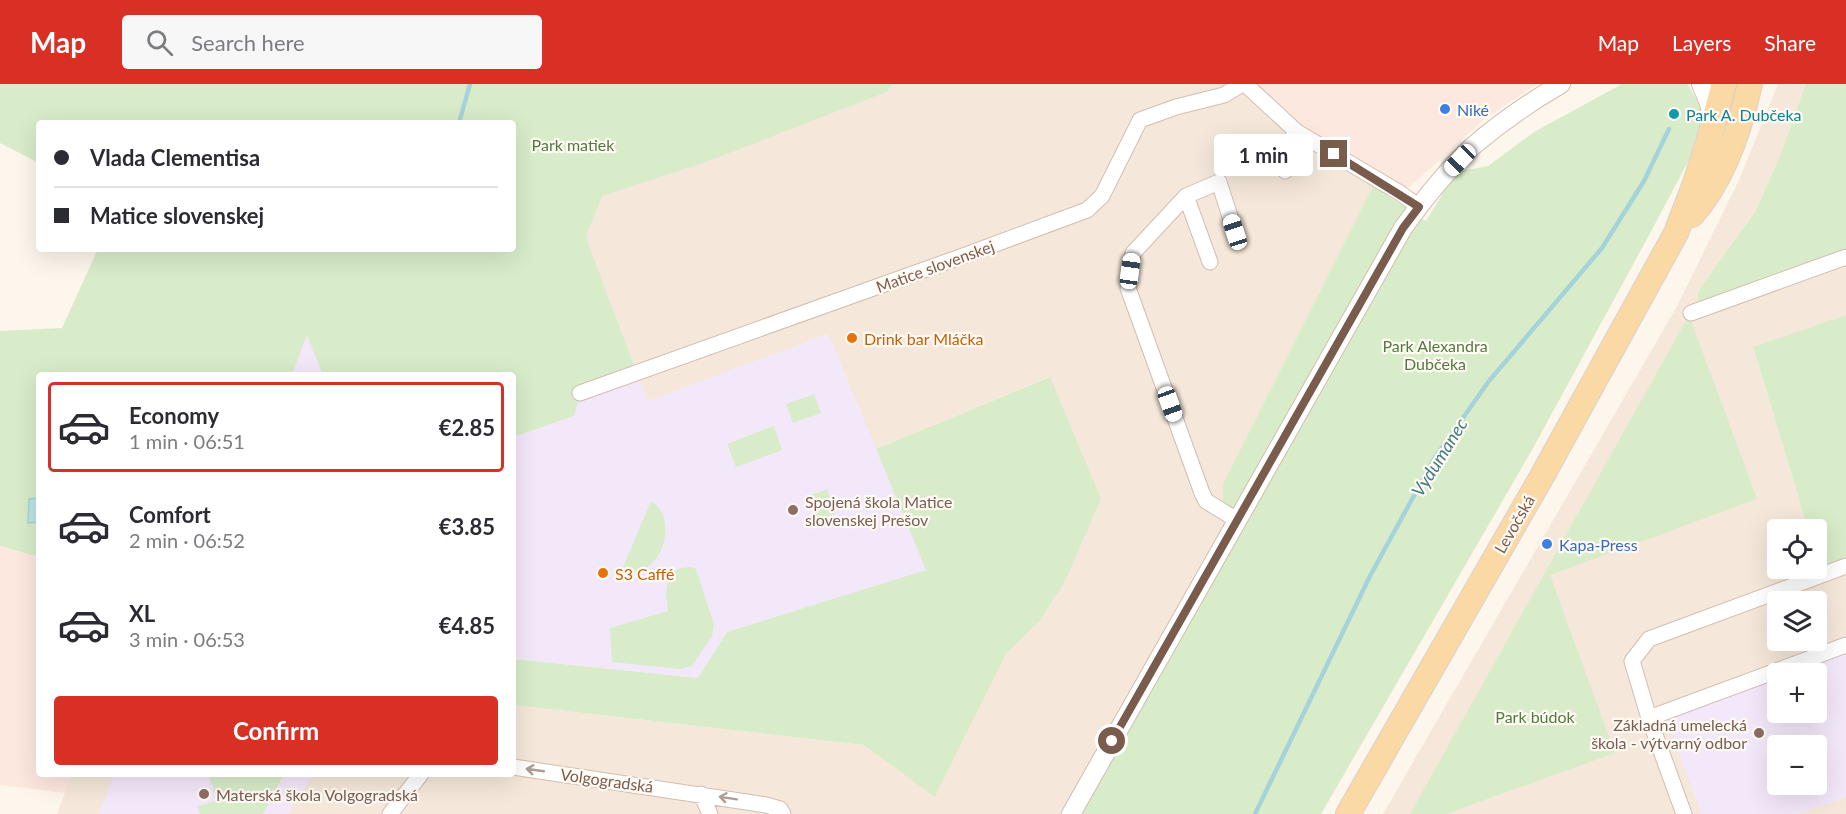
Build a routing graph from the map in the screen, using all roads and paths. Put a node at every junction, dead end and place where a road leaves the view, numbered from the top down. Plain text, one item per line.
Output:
1 (1244, 84) edge
2 (1561, 84) edge
3 (1701, 84) edge
4 (1724, 84) edge
5 (1750, 84) edge
6 (1763, 84) edge
7 (1297, 132) junction
8 (1716, 154) junction
9 (1285, 171) dead end
10 (1186, 196) junction
11 (1419, 207) junction
12 (1235, 232) dead end
13 (1846, 257) edge
14 (1210, 262) dead end
15 (1691, 313) dead end
16 (580, 393) dead end
17 (1237, 520) junction
18 (1846, 566) edge
19 (1846, 645) edge
20 (1649, 718) junction
21 (516, 767) edge
22 (419, 777) edge
23 (701, 794) junction
24 (392, 811) edge
25 (710, 814) edge
26 (783, 814) edge
27 (1071, 814) edge
28 (1348, 814) edge
29 (1683, 814) edge

1 - 7 street, Matice slovenskej
1 - 16 street, Matice slovenskej
2 - 11 street
3 - 8 street
4 - 8 main road, Levočská
5 - 8 main road, Levočská
6 - 8 main road
7 - 9 street
7 - 11 street, Matice slovenskej
8 - 28 main road, Levočská
10 - 12 street
10 - 14 street
10 - 17 street
11 - 17 street
13 - 15 street
17 - 27 street
18 - 20 street
19 - 20 street
20 - 29 street
23 -> 21 street, Volgogradská
22 - 24 street
23 - 25 street
26 -> 23 street, Volgogradská

